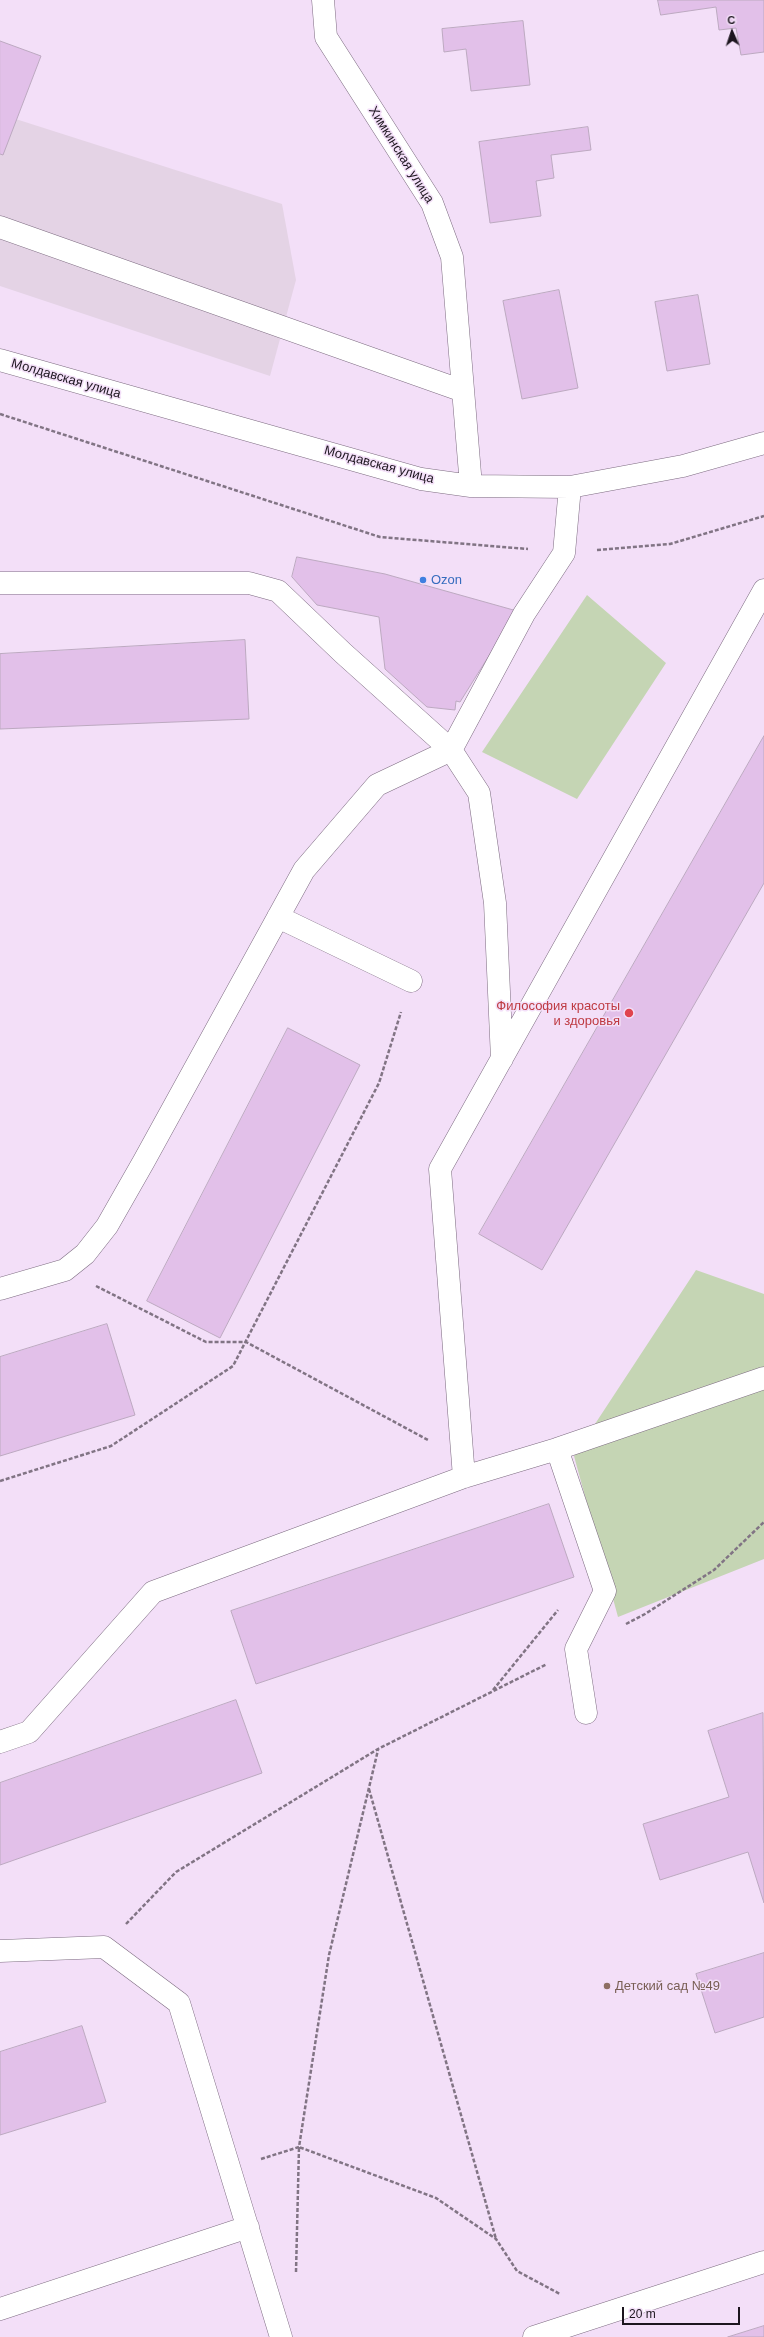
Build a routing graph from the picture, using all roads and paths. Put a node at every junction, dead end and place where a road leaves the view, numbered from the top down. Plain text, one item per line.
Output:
1 (323, 0) edge
2 (0, 227) edge
3 (0, 360) edge
4 (464, 390) junction
5 (0, 414) edge
6 (764, 443) edge
7 (471, 486) junction
8 (570, 487) junction
9 (764, 516) edge
10 (564, 553) junction
11 (0, 583) edge
12 (764, 590) edge
13 (451, 750) junction
14 (278, 917) junction
15 (411, 981) joint
16 (502, 1059) junction
17 (65, 1270) junction
18 (0, 1289) edge
19 (246, 1342) junction
20 (764, 1378) edge
21 (557, 1449) junction
22 (463, 1468) junction
23 (0, 1481) edge
24 (764, 1522) edge
25 (560, 1606) dead end
26 (624, 1624) dead end
27 (576, 1649) junction
28 (491, 1692) junction
29 (586, 1713) dead end
30 (0, 1742) edge
31 (378, 1749) junction
32 (369, 1789) junction
33 (104, 1948) junction
34 (0, 1951) edge
35 (299, 2147) junction
36 (230, 2169) junction
37 (248, 2227) junction
38 (496, 2239) junction
39 (764, 2262) edge
40 (296, 2274) dead end
41 (0, 2309) edge
42 (599, 2316) junction
43 (281, 2337) edge
44 (534, 2337) edge

1 - 4 street, Химкинская улица
2 - 4 street
3 - 7 street, Молдавская улица
4 - 7 street, Химкинская улица
5 - 10 path
6 - 8 street, Молдавская улица
7 - 8 street, Молдавская улица
8 - 10 street
9 - 10 path
10 - 13 street
11 - 13 street
12 - 16 street
13 - 14 street
13 - 16 street
14 - 15 street
14 - 17 street
15 - 19 path
16 - 22 street
17 - 18 street
17 - 19 path
19 - 22 path
19 - 23 path
20 - 21 street
21 - 22 street
21 - 27 street
22 - 30 street
24 - 26 path
25 - 28 path
27 - 28 path
27 - 29 street
28 - 31 path
31 - 32 path
31 - 33 path
32 - 35 path
32 - 38 path
33 - 34 street
33 - 36 street
35 - 36 path
35 - 38 path
35 - 40 path
36 - 37 street
37 - 41 street
37 - 43 street
38 - 42 path
39 - 42 street
42 - 44 street

